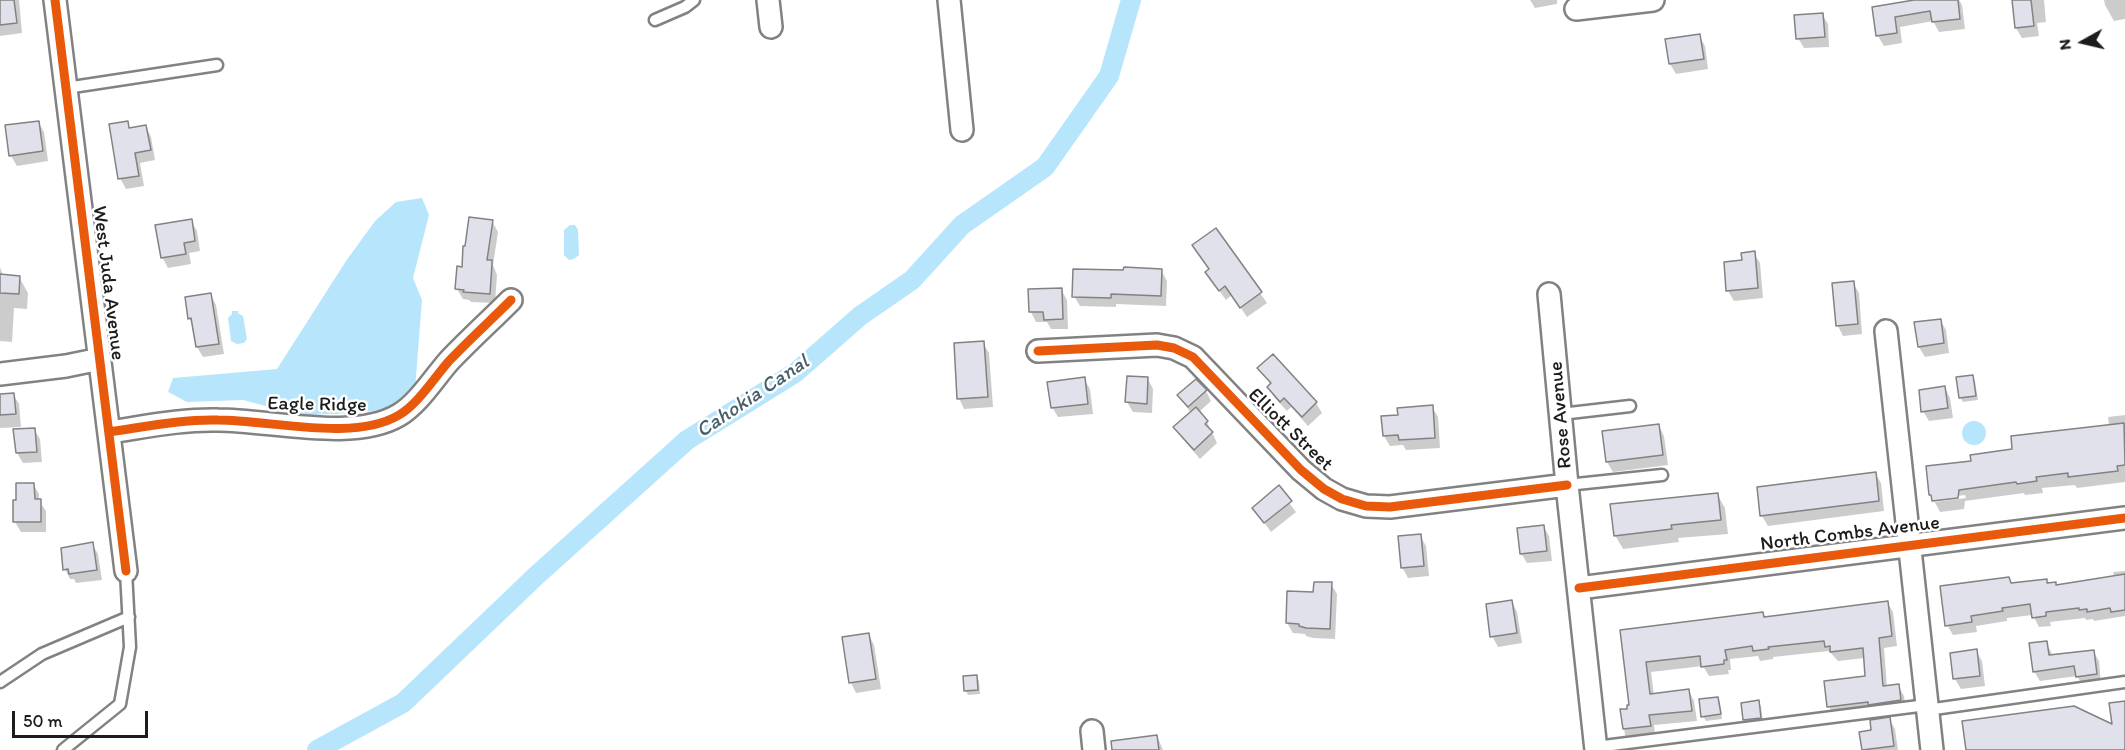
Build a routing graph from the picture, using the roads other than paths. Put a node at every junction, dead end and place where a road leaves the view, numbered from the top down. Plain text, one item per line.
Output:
1 (55, 0) edge
2 (694, 0) edge
3 (768, 0) edge
4 (949, 0) edge
5 (1653, 0) edge
6 (1576, 9) dead end
7 (655, 20) dead end
8 (771, 27) dead end
9 (217, 65) dead end
10 (66, 88) junction
11 (962, 130) dead end
12 (1549, 294) dead end
13 (511, 300) dead end
14 (1886, 331) dead end
15 (1038, 351) dead end
16 (100, 359) junction
17 (0, 374) edge
18 (1630, 406) dead end
19 (1561, 414) junction
20 (109, 432) junction
21 (1662, 476) dead end
22 (1567, 485) junction
23 (2125, 518) edge
24 (1910, 545) junction
25 (126, 571) joint
26 (1579, 588) junction
27 (129, 617) junction
28 (0, 682) edge
29 (2125, 682) edge
30 (1927, 707) junction
31 (1596, 748) edge
32 (63, 750) edge
33 (1932, 750) edge

1 - 10 street, West Juda Avenue
2 - 7 lane
3 - 8 street
4 - 11 street
5 - 6 street
9 - 10 lane
10 - 16 street, West Juda Avenue
12 - 19 street, Rose Avenue
13 - 20 street, Eagle Ridge
14 - 24 street
15 - 22 street, Elliott Street
16 - 17 street
16 - 20 street, West Juda Avenue
18 - 19 lane
19 - 22 street, Rose Avenue
20 - 25 street, West Juda Avenue
21 - 22 lane
22 - 26 street, Rose Avenue
23 - 24 street, North Combs Avenue
24 - 26 street, North Combs Avenue
24 - 30 street
25 - 27 lane
26 - 31 street, Rose Avenue
27 - 28 lane
27 - 32 lane
29 - 30 lane
30 - 31 lane
30 - 33 street

